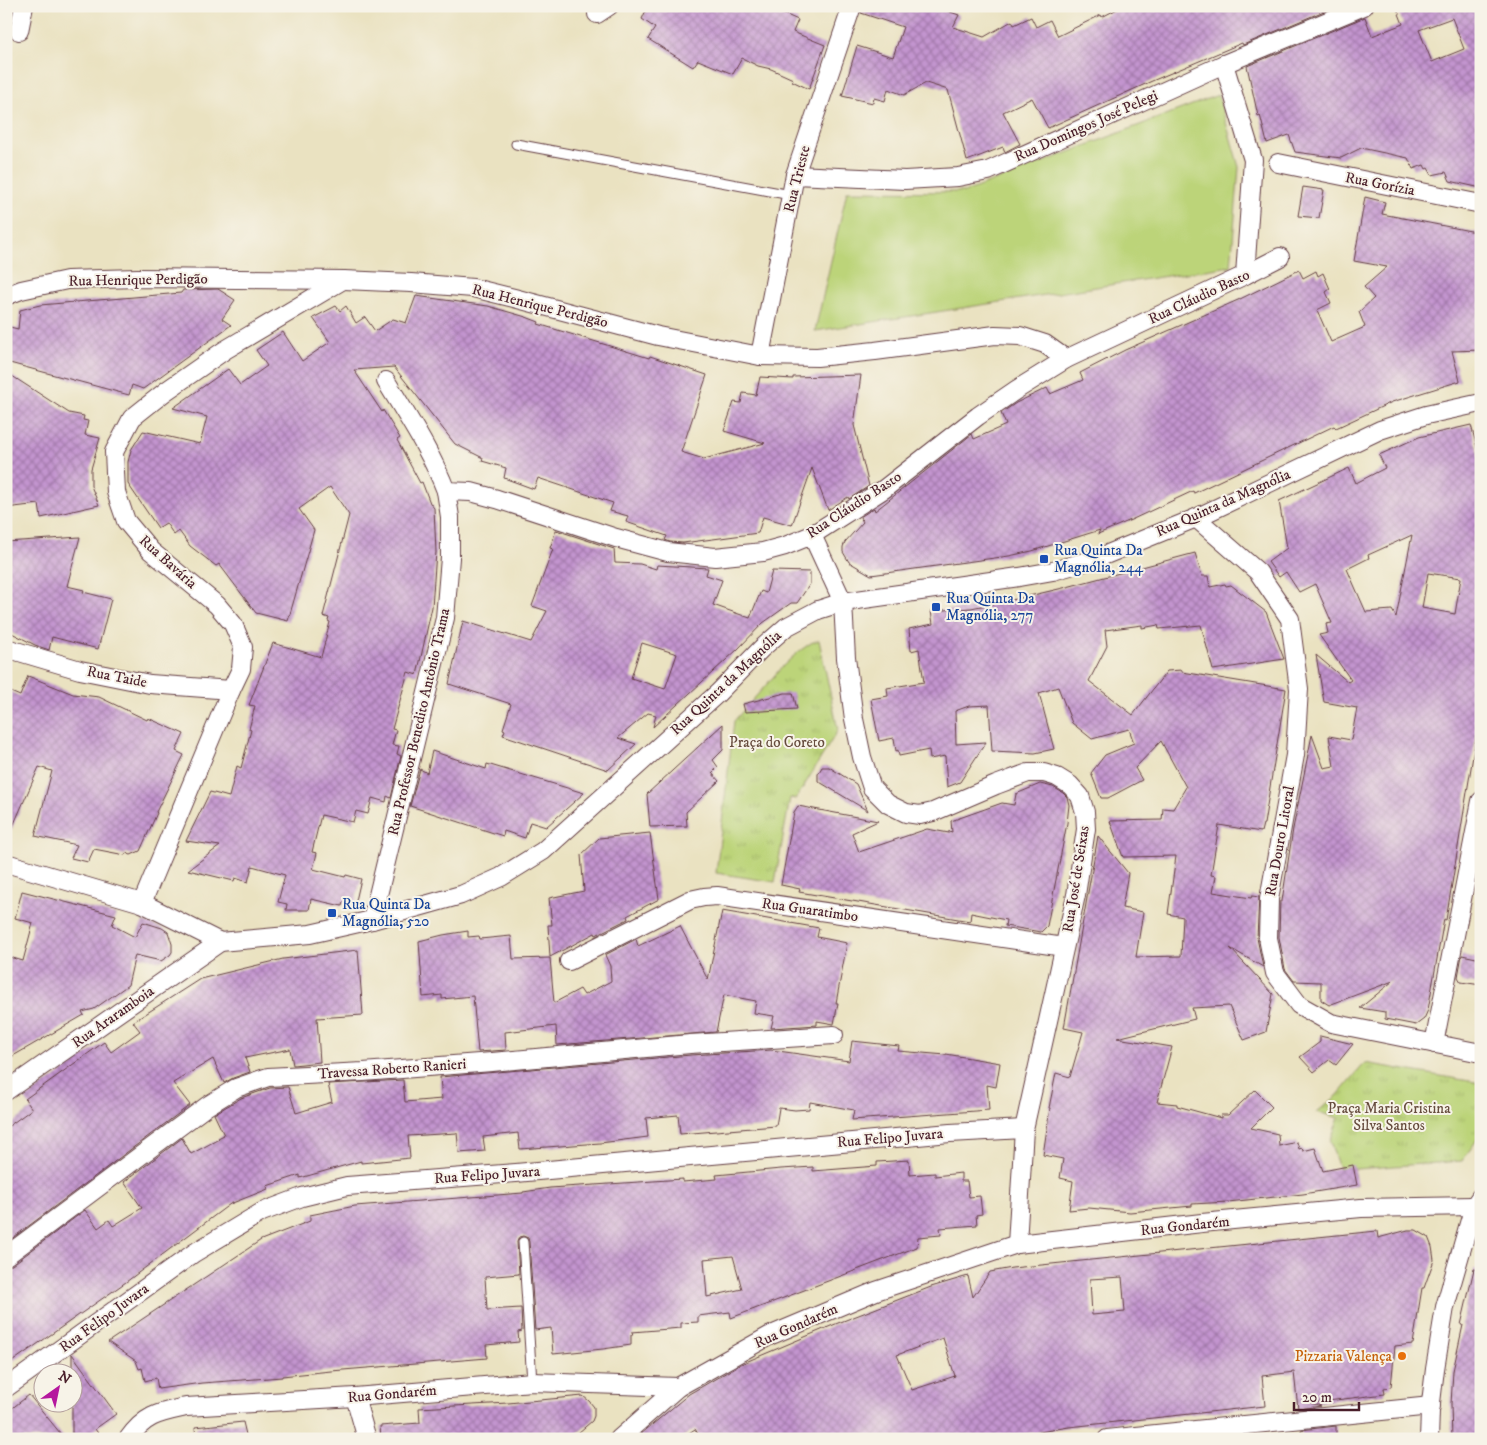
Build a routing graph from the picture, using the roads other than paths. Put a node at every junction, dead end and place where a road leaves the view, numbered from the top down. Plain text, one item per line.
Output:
1 (24, 6) edge
2 (852, 6) edge
3 (1364, 6) edge
4 (19, 32) dead end
5 (1224, 64) junction
6 (516, 144) dead end
7 (1278, 163) dead end
8 (795, 175) junction
9 (791, 195) junction
10 (1481, 204) edge
11 (1280, 256) dead end
12 (1245, 275) junction
13 (344, 280) junction
14 (6, 296) edge
15 (760, 356) junction
16 (1066, 359) junction
17 (386, 381) dead end
18 (1481, 403) edge
19 (446, 491) junction
20 (1196, 518) junction
21 (812, 535) junction
22 (843, 602) junction
23 (6, 648) edge
24 (231, 690) junction
25 (1481, 801) edge
26 (6, 862) edge
27 (142, 903) junction
28 (372, 920) junction
29 (220, 942) junction
30 (1064, 947) junction
31 (569, 961) dead end
32 (834, 1035) dead end
33 (1434, 1044) junction
34 (1481, 1053) edge
35 (8, 1087) edge
36 (1024, 1129) junction
37 (1478, 1201) edge
38 (523, 1242) dead end
39 (1017, 1244) junction
40 (6, 1256) edge
41 (532, 1382) junction
42 (678, 1387) junction
43 (6, 1388) edge
44 (355, 1397) junction
45 (1431, 1406) junction
46 (1224, 1433) edge
47 (128, 1439) edge
48 (367, 1439) edge
49 (619, 1439) edge
50 (1107, 1439) edge
51 (1429, 1439) edge

1 - 4 street
2 - 8 street, Rua Trieste
3 - 5 street, Rua Domingos José Pelegi
5 - 8 street, Rua Domingos José Pelegi
5 - 12 street
6 - 9 lane
7 - 10 street, Rua Gorízia
8 - 9 street, Rua Trieste
9 - 15 street, Rua Trieste
11 - 12 street, Rua Cláudio Basto
12 - 16 street, Rua Cláudio Basto
13 - 14 street, Rua Henrique Perdigão
13 - 15 street, Rua Henrique Perdigão
13 - 24 street, Rua Bavária
15 - 16 street, Rua Henrique Perdigão
16 - 21 street, Rua Cláudio Basto
17 - 19 street
18 - 20 street, Rua Quinta da Magnólia
19 - 21 street, Rua Cláudio Basto
19 - 28 street, Rua Professor Benedito Antônio Trama
20 - 22 street, Rua Quinta da Magnólia
20 - 33 street, Rua Douro Litoral
21 - 22 street, Rua José de Seixas
22 - 28 street, Rua Quinta da Magnólia
22 - 30 street, Rua José de Seixas
23 - 24 street, Rua Taide
24 - 27 street, Rua Bavária
25 - 33 street
26 - 27 street
27 - 29 street
28 - 29 street, Rua Quinta da Magnólia
29 - 35 street, Rua Araramboia
30 - 31 street, Rua Guaratimbo
30 - 36 street, Rua José de Seixas
32 - 40 street, Travessa Roberto Ranieri
33 - 34 street, Rua Douro Litoral
36 - 39 street, Rua José de Seixas
36 - 43 street, Rua Felipo Juvara
37 - 39 street, Rua Gondarém
37 - 45 street
38 - 41 lane
39 - 42 street, Rua Gondarém
41 - 42 street, Rua Gondarém
41 - 44 street, Rua Gondarém
42 - 49 street
44 - 47 street, Rua Gondarém
44 - 48 street
45 - 46 street
45 - 51 street
46 - 50 street

